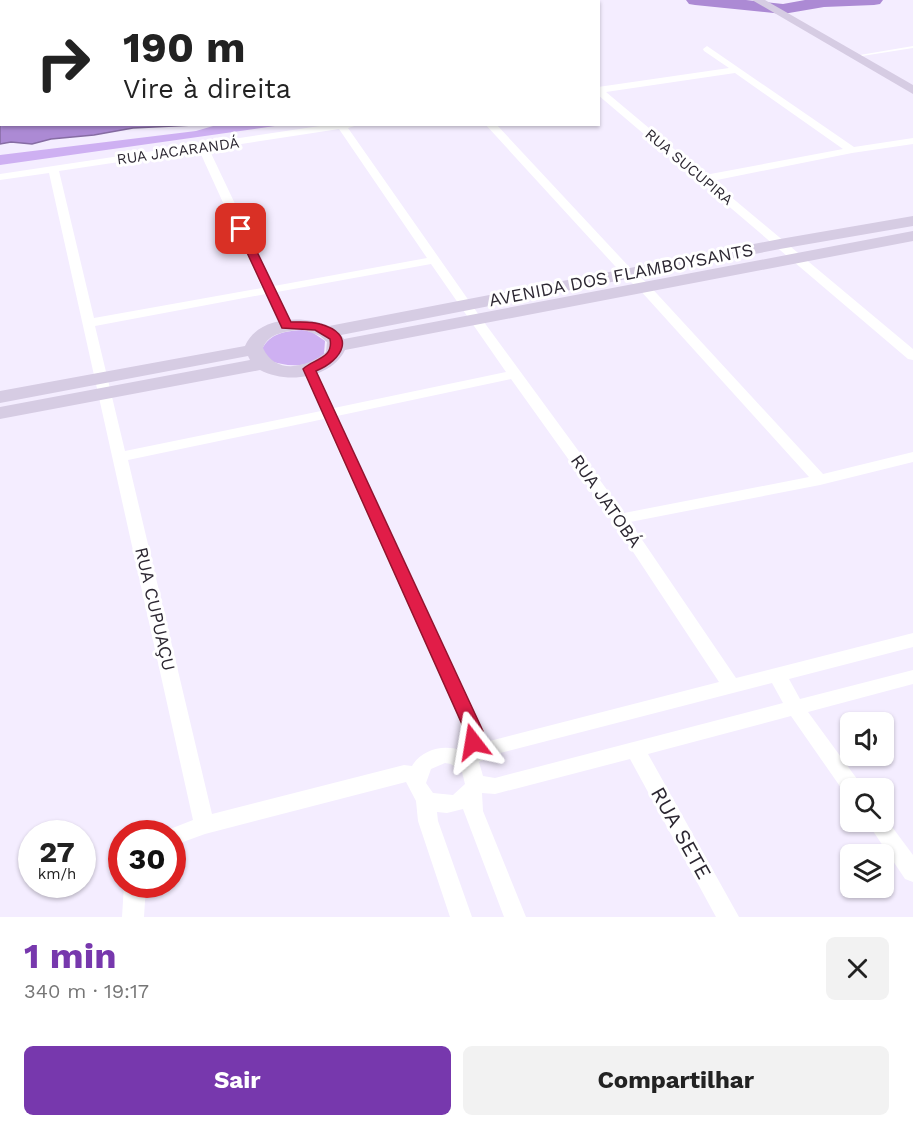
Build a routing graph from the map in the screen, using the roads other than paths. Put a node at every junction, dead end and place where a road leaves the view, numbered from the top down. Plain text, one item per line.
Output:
1 (760, 2) edge
2 (913, 47) edge
3 (707, 49) dead end
4 (856, 56) junction
5 (736, 70) junction
6 (910, 86) edge
7 (600, 90) edge
8 (600, 92) edge
9 (342, 126) joint
10 (492, 126) edge
11 (913, 141) edge
12 (203, 147) junction
13 (852, 150) junction
14 (53, 169) junction
15 (0, 177) edge
16 (703, 179) junction
17 (913, 221) edge
18 (913, 236) edge
19 (780, 244) junction
20 (795, 257) junction
21 (435, 260) junction
22 (629, 274) junction
23 (643, 286) junction
24 (270, 290) junction
25 (466, 305) junction
26 (476, 321) junction
27 (88, 323) junction
28 (286, 325) junction
29 (333, 339) junction
30 (907, 344) edge
31 (913, 356) edge
32 (256, 357) junction
33 (309, 369) junction
34 (514, 374) junction
35 (102, 385) junction
36 (0, 397) edge
37 (0, 413) edge
38 (330, 413) junction
39 (121, 457) junction
40 (913, 458) edge
41 (820, 480) junction
42 (620, 519) junction
43 (913, 640) edge
44 (777, 674) junction
45 (913, 676) edge
46 (731, 685) junction
47 (795, 708) junction
48 (635, 750) junction
49 (465, 760) junction
50 (416, 775) junction
51 (845, 778) edge
52 (473, 788) junction
53 (426, 799) junction
54 (204, 825) junction
55 (186, 832) edge
56 (884, 832) edge
57 (913, 872) edge
58 (134, 898) edge
59 (133, 917) edge
60 (461, 917) edge
61 (515, 917) edge
62 (728, 917) edge

1 - 4 street
2 - 4 lane
3 - 5 street
4 - 6 street
5 - 7 street
5 - 13 street
8 - 16 street, RUA SUCUPIRA
9 - 12 street, RUA JACARANDÁ
9 - 21 street
10 - 22 street
11 - 13 street
12 - 14 street, RUA JACARANDÁ
12 - 24 street
13 - 16 street
14 - 15 street, RUA JACARANDÁ
14 - 27 street, RUA CUPUAÇU
16 - 19 street, RUA SUCUPIRA
17 - 19 street, AVENIDA DOS FLAMBOYSANTS
18 - 20 street, AVENIDA DOS FLAMBOYSANTS
19 - 20 street, RUA SUCUPIRA
19 - 22 street, AVENIDA DOS FLAMBOYSANTS
20 - 23 street, AVENIDA DOS FLAMBOYSANTS
20 - 30 street, RUA SUCUPIRA
21 - 24 street
21 - 25 street
22 - 23 street
22 - 25 street, AVENIDA DOS FLAMBOYSANTS
23 - 26 street, AVENIDA DOS FLAMBOYSANTS
23 - 41 street
24 - 27 street
24 - 28 street
25 - 26 street, RUA JATOBÁ
25 - 29 street, AVENIDA DOS FLAMBOYSANTS
26 - 29 street, AVENIDA DOS FLAMBOYSANTS
26 - 34 street, RUA JATOBÁ
27 - 35 street, RUA CUPUAÇU
28 - 29 street
28 - 32 street
29 - 33 street
30 - 31 street, RUA SUCUPIRA
32 - 33 street
32 - 35 street
33 - 38 street
34 - 38 street
34 - 42 street, RUA JATOBÁ
35 - 36 street
35 - 37 street
35 - 39 street, RUA CUPUAÇU
38 - 39 street
38 - 49 street
39 - 54 street, RUA CUPUAÇU
40 - 41 street
41 - 42 street
42 - 46 street, RUA JATOBÁ
43 - 44 street
44 - 46 street
44 - 47 street
45 - 47 street
46 - 49 street
47 - 48 street
47 - 51 street
48 - 52 street
48 - 62 street, RUA SETE
49 - 50 street
49 - 52 street
50 - 53 street
50 - 54 street
52 - 53 street
52 - 61 street
53 - 60 street
54 - 55 street
56 - 57 street
58 - 59 street

